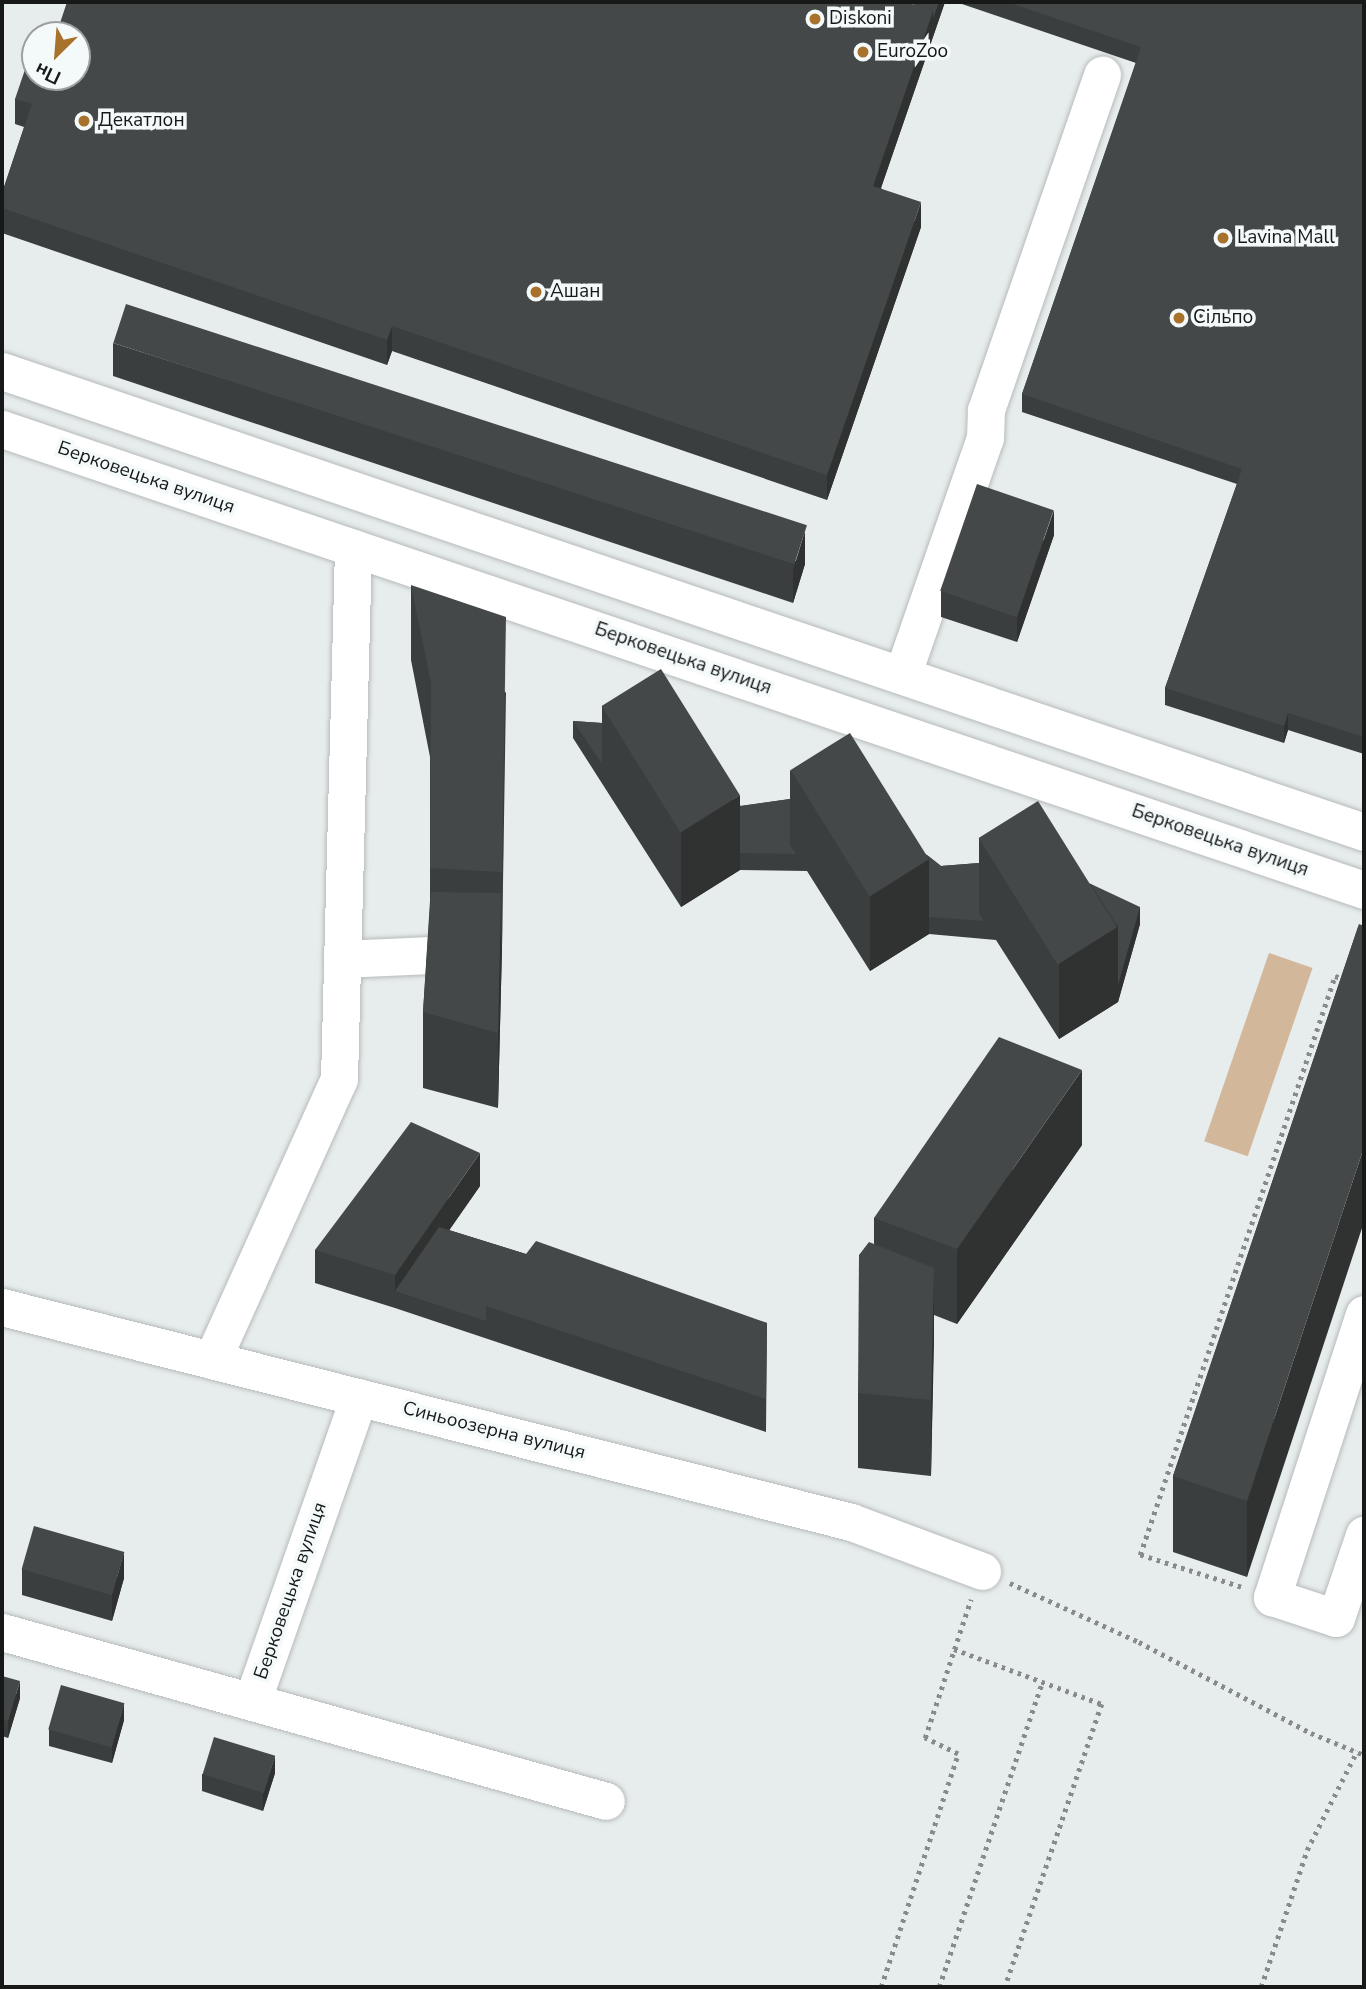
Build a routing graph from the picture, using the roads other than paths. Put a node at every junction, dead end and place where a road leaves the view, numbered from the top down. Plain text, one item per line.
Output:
1 (1102, 75) dead end
2 (2, 371) edge
3 (2, 429) edge
4 (353, 548) junction
5 (903, 673) junction
6 (1364, 832) edge
7 (1364, 890) edge
8 (430, 955) edge
9 (342, 959) junction
10 (2, 1307) edge
11 (1364, 1314) edge
12 (212, 1360) junction
13 (359, 1397) junction
14 (1364, 1535) edge
15 (982, 1570) road end
16 (2, 1632) edge
17 (253, 1699) junction
18 (606, 1801) dead end

1 - 5 street
2 - 5 street
3 - 4 street, Берковецька вулиця
4 - 7 street, Берковецька вулиця
4 - 9 street
5 - 6 street
8 - 9 street
9 - 12 street
10 - 12 street, Синьоозерна вулиця
11 - 14 street
12 - 13 street, Синьоозерна вулиця
13 - 15 street, Синьоозерна вулиця
13 - 17 street, Берковецька вулиця
16 - 17 street, Берковецька вулиця
17 - 18 street

